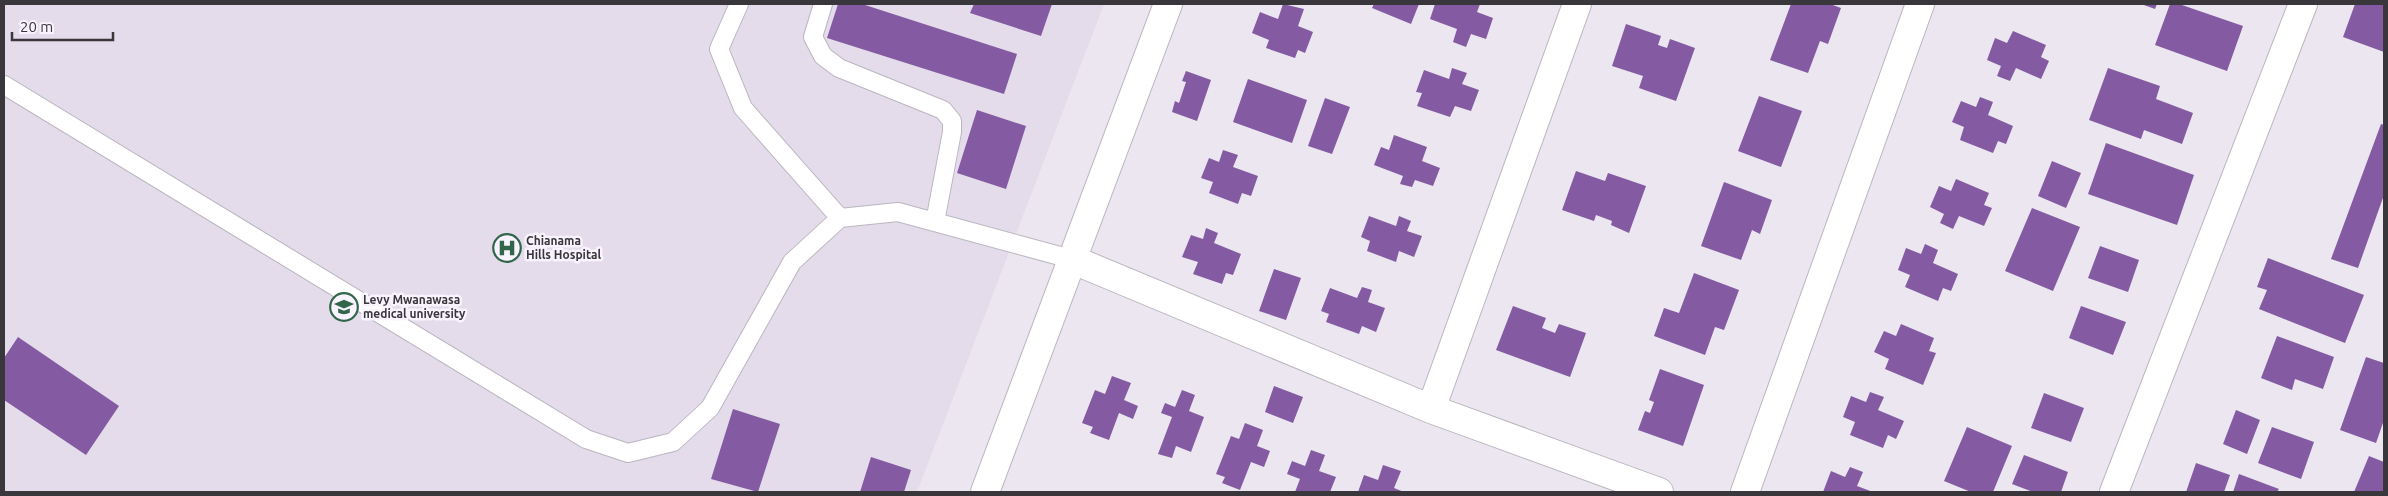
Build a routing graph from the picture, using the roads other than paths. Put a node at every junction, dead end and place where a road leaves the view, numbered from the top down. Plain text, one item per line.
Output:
1 (740, 4) edge
2 (823, 4) edge
3 (1168, 4) edge
4 (1577, 4) edge
5 (1920, 4) edge
6 (2303, 4) edge
7 (4, 85) edge
8 (840, 218) junction
9 (935, 222) junction
10 (1071, 259) junction
11 (1431, 410) junction
12 (985, 492) edge
13 (1659, 492) edge
14 (1745, 492) edge
15 (2114, 492) edge

1 - 8 lane
2 - 9 lane
3 - 10 street
4 - 11 street
5 - 14 street
6 - 15 street
7 - 8 lane
8 - 9 lane
9 - 10 lane
10 - 11 street
10 - 12 street
11 - 13 street

